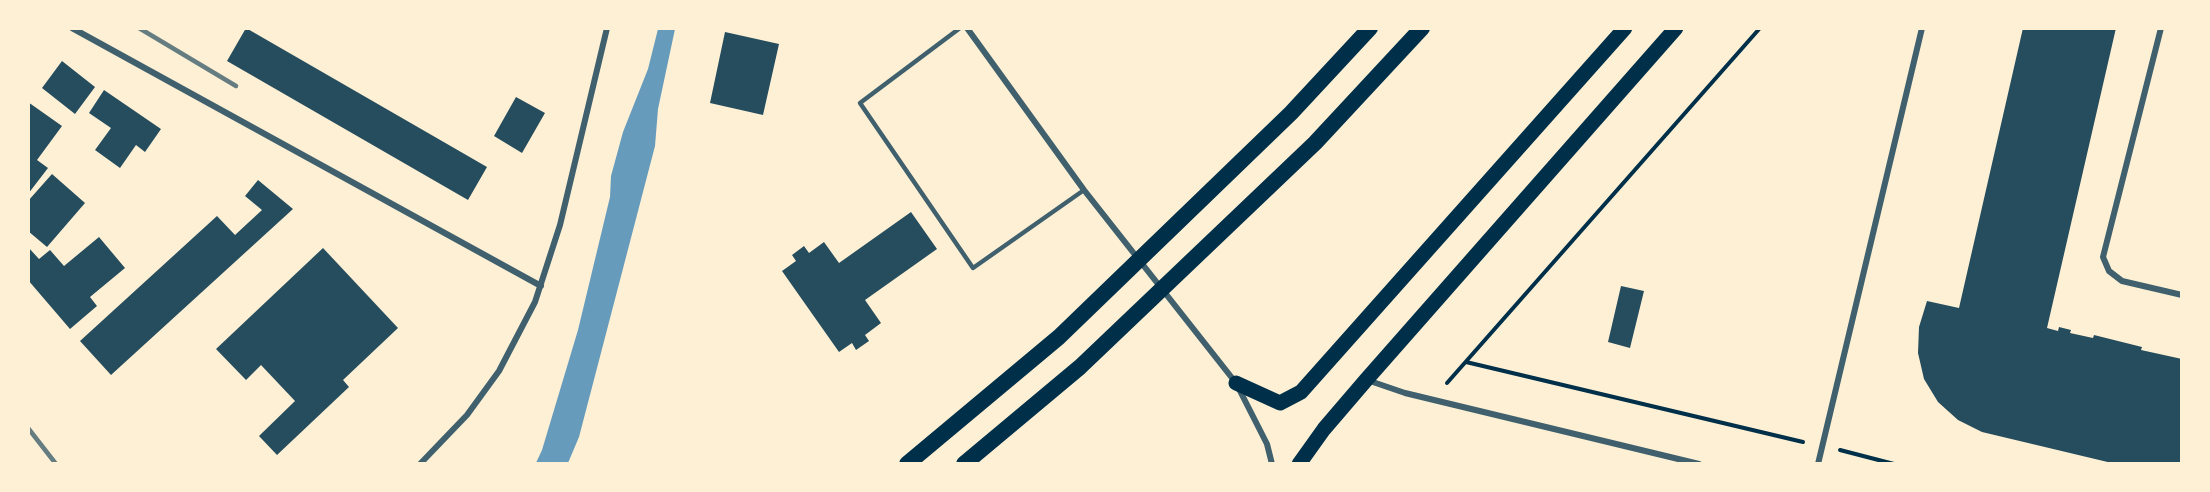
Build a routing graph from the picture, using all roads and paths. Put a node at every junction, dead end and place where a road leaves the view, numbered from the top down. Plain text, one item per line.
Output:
1 (72, 28) edge
2 (607, 28) edge
3 (960, 28) edge
4 (968, 28) edge
5 (1370, 28) edge
6 (1422, 28) edge
7 (1625, 28) edge
8 (1676, 28) edge
9 (1760, 28) edge
10 (1922, 28) edge
11 (2161, 28) edge
12 (1084, 190) junction
13 (541, 286) junction
14 (2181, 295) edge
15 (1466, 362) junction
16 (1366, 380) junction
17 (1236, 383) junction
18 (1432, 400) junction
19 (1822, 446) junction
20 (420, 464) edge
21 (907, 464) edge
22 (964, 464) edge
23 (1272, 464) edge
24 (1299, 464) edge
25 (1700, 464) edge
26 (1818, 464) edge
27 (1894, 464) edge

1 - 13 street
2 - 13 street
3 - 12 lane
4 - 12 street
5 - 21 highway
6 - 22 highway
7 - 17 main road
8 - 16 main road
9 - 15 path
10 - 19 street
11 - 14 street
12 - 17 street
13 - 20 street
15 - 18 path
15 - 19 path
16 - 18 street
16 - 24 main road
17 - 23 street
18 - 25 street
19 - 26 street
19 - 27 path

